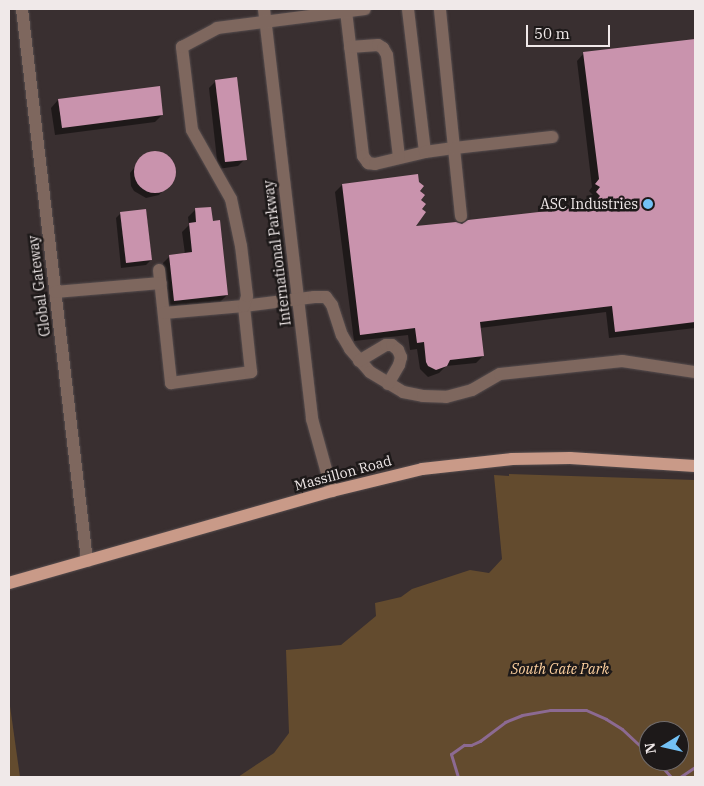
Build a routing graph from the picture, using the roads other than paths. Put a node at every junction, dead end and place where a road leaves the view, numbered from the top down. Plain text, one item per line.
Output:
1 (22, 9) edge
2 (364, 9) edge
3 (408, 9) edge
4 (440, 9) edge
5 (346, 11) junction
6 (264, 15) edge
7 (350, 47) junction
8 (552, 137) dead end
9 (454, 148) junction
10 (425, 152) junction
11 (399, 157) junction
12 (461, 216) dead end
13 (159, 270) dead end
14 (161, 283) junction
15 (55, 292) junction
16 (298, 300) junction
17 (244, 306) junction
18 (164, 313) junction
19 (360, 361) junction
20 (695, 372) edge
21 (388, 384) junction
22 (695, 466) edge
23 (332, 490) junction
24 (86, 561) junction
25 (9, 583) edge

1 - 15 street, Global Gateway
2 - 5 street
3 - 10 street
4 - 9 street
5 - 6 street
5 - 7 street
6 - 16 street, International Parkway
6 - 17 street
7 - 11 street
7 - 11 street
8 - 9 street
9 - 10 street
9 - 12 street
10 - 11 street
13 - 14 street
14 - 15 street
14 - 18 street
15 - 24 street, Global Gateway
16 - 17 street
16 - 19 street
16 - 23 street, International Parkway
17 - 18 street
17 - 18 street
19 - 21 street
19 - 21 street
20 - 21 street
22 - 23 main road, Massillon Road
23 - 24 main road, Massillon Road
24 - 25 main road, Massillon Road

